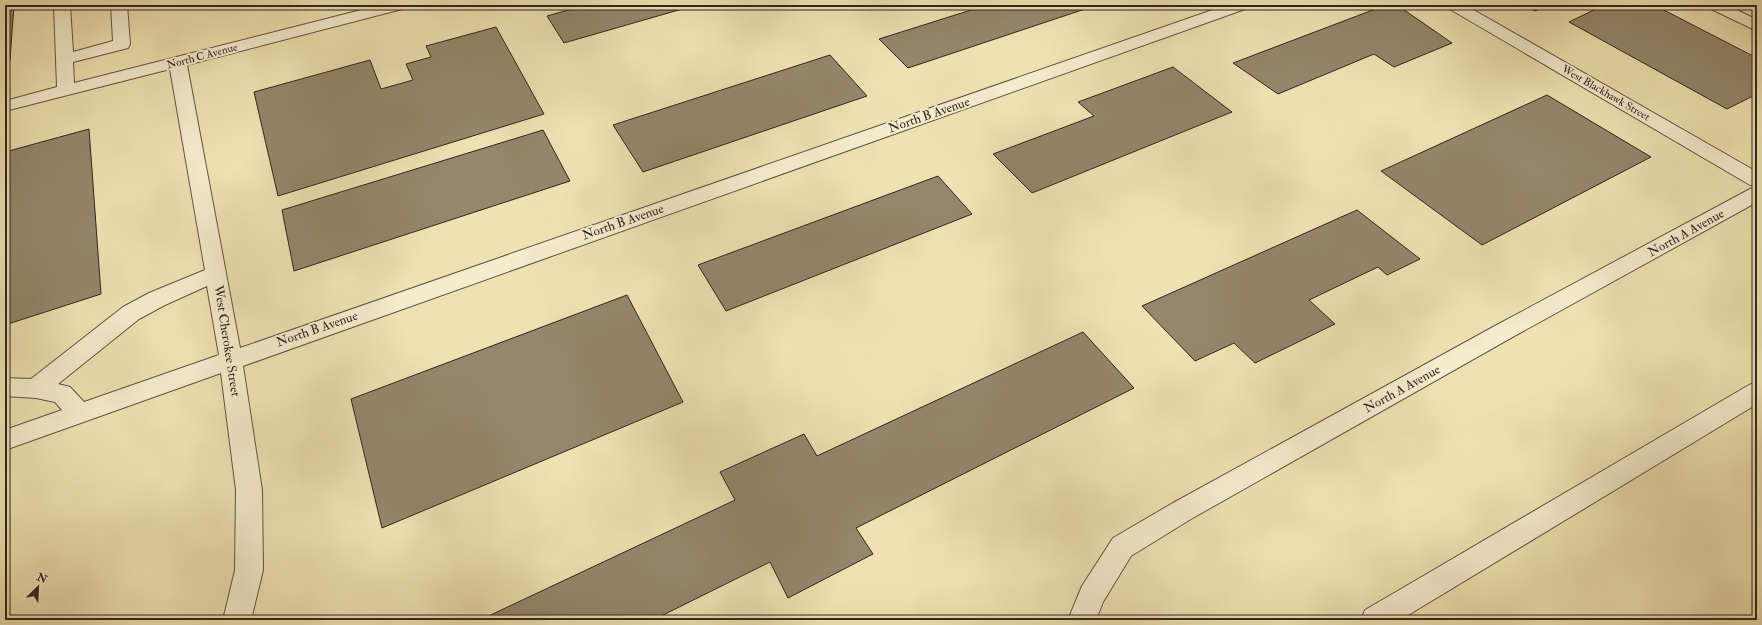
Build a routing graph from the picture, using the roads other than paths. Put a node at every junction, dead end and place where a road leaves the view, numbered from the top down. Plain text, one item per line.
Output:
1 (62, 5) edge
2 (119, 5) edge
3 (400, 5) edge
4 (1242, 5) edge
5 (1454, 5) edge
6 (1715, 5) edge
7 (349, 11) edge
8 (1757, 26) edge
9 (64, 59) junction
10 (178, 63) junction
11 (66, 91) junction
12 (5, 106) edge
13 (1757, 180) edge
14 (1757, 194) edge
15 (216, 274) junction
16 (231, 359) junction
17 (5, 387) edge
18 (36, 389) junction
19 (1757, 392) edge
20 (79, 413) junction
21 (5, 440) edge
22 (237, 620) edge
23 (1082, 620) edge
24 (1375, 620) edge

1 - 9 street
2 - 9 street
3 - 7 street, North C Avenue
4 - 16 street, North B Avenue
5 - 13 street, West Blackhawk Street
6 - 8 street
7 - 10 street, North C Avenue
9 - 11 street
10 - 11 street, North C Avenue
10 - 15 street, West Cherokee Street
11 - 12 street, North C Avenue
14 - 23 street, North A Avenue
15 - 16 street, West Cherokee Street
15 - 18 street
16 - 20 street, North B Avenue
16 - 22 street, West Cherokee Street
17 - 18 street
18 - 20 street
19 - 24 street
20 - 21 street, North B Avenue

